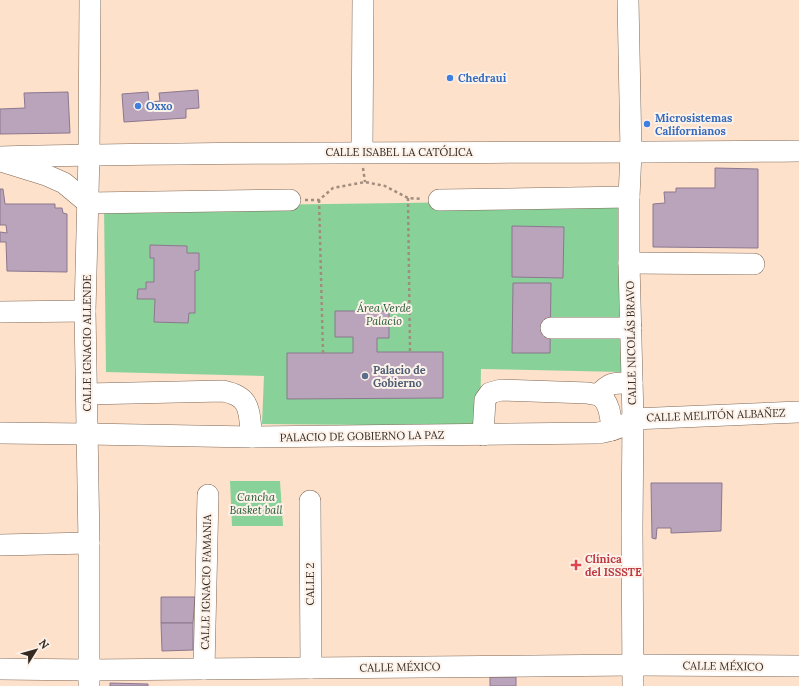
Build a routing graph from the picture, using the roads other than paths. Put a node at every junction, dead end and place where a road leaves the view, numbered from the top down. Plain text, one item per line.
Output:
1 (90, 0) edge
2 (363, 0) edge
3 (628, 0) edge
4 (799, 151) edge
5 (362, 152) junction
6 (631, 152) junction
7 (89, 154) junction
8 (0, 157) edge
9 (0, 161) edge
10 (630, 197) junction
11 (290, 200) road end
12 (439, 200) road end
13 (88, 203) junction
14 (630, 263) junction
15 (754, 264) dead end
16 (85, 311) junction
17 (0, 312) edge
18 (551, 328) dead end
19 (631, 328) junction
20 (632, 383) junction
21 (87, 394) junction
22 (598, 395) junction
23 (799, 412) edge
24 (633, 419) junction
25 (612, 430) junction
26 (0, 433) edge
27 (87, 434) junction
28 (483, 435) junction
29 (252, 437) junction
30 (208, 495) dead end
31 (310, 501) dead end
32 (89, 543) junction
33 (0, 545) edge
34 (633, 665) junction
35 (799, 666) edge
36 (311, 668) junction
37 (0, 669) edge
38 (204, 669) junction
39 (89, 678) edge
40 (633, 686) edge

1 - 7 street, CALLE IGNACIO ALLENDE
2 - 5 street
3 - 6 street, CALLE NICOLÁS BRAVO
4 - 6 street, CALLE ISABEL LA CATÓLICA
5 - 6 street, CALLE ISABEL LA CATÓLICA
5 - 7 street, CALLE ISABEL LA CATÓLICA
6 - 10 street, CALLE NICOLÁS BRAVO
7 - 8 street, CALLE ISABEL LA CATÓLICA
7 - 13 street, CALLE IGNACIO ALLENDE
9 - 13 street
10 - 12 street
10 - 14 street, CALLE NICOLÁS BRAVO
11 - 13 street
13 - 16 street, CALLE IGNACIO ALLENDE
14 - 15 street
14 - 19 street, CALLE NICOLÁS BRAVO
16 - 17 street
16 - 21 street, CALLE IGNACIO ALLENDE
18 - 19 street
19 - 20 street, CALLE NICOLÁS BRAVO
20 - 22 street
20 - 24 street, CALLE NICOLÁS BRAVO
21 - 27 street, CALLE IGNACIO ALLENDE
21 - 29 street
22 - 25 street
22 - 28 street
23 - 24 street, CALLE MELITÓN ALBAÑEZ
24 - 25 street, PALACIO DE GOBIERNO LA PAZ
24 - 34 street, CALLE NICOLÁS BRAVO
25 - 28 street, PALACIO DE GOBIERNO LA PAZ
26 - 27 street
27 - 29 street, PALACIO DE GOBIERNO LA PAZ
27 - 32 street, CALLE IGNACIO ALLENDE
28 - 29 street, PALACIO DE GOBIERNO LA PAZ
30 - 38 street, CALLE IGNACIO FAMANIA
31 - 36 street, CALLE 2
32 - 33 street
32 - 39 street, CALLE IGNACIO ALLENDE
34 - 35 street, CALLE MÉXICO
34 - 36 street, CALLE MÉXICO
34 - 40 street, CALLE NICOLÁS BRAVO
36 - 38 street, CALLE MÉXICO
37 - 39 street, CALLE MÉXICO
38 - 39 street, CALLE MÉXICO

